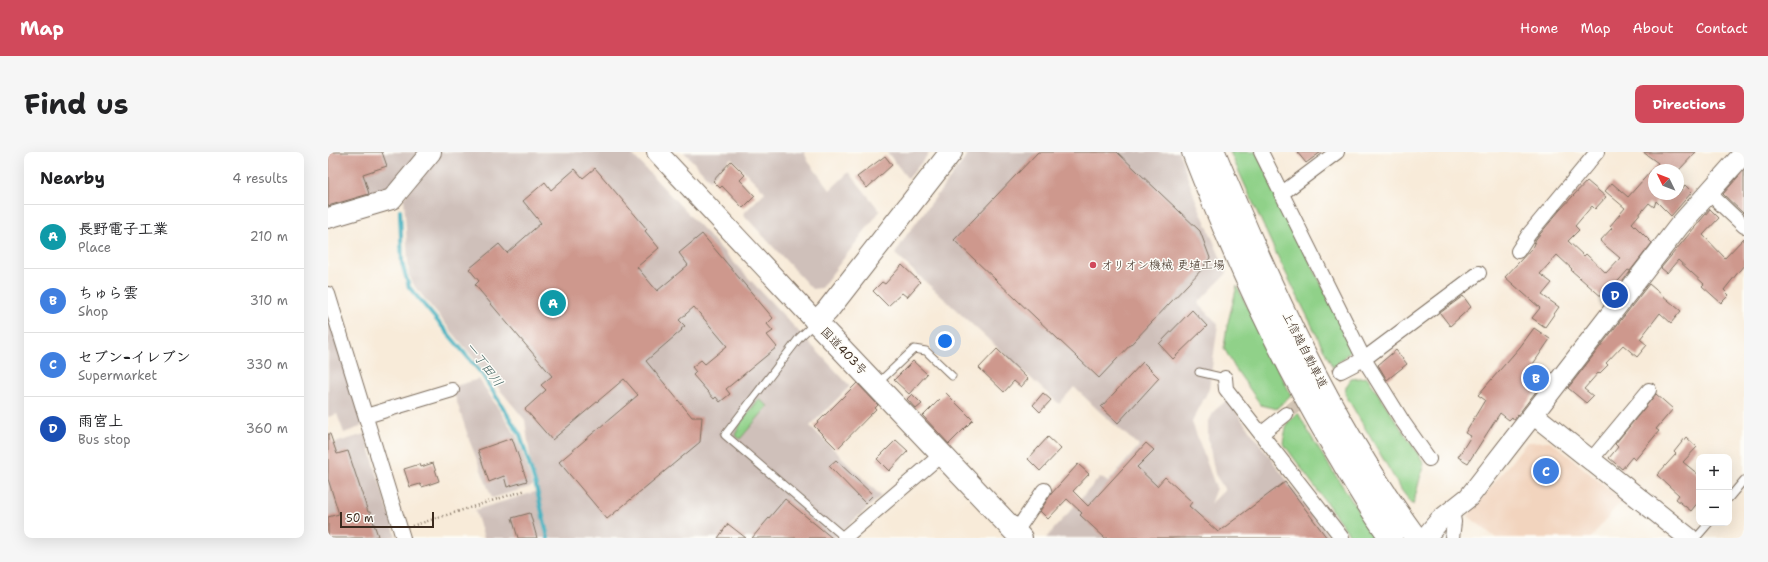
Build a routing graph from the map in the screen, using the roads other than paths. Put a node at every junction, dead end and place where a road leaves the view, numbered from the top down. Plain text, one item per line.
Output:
1 (657, 152) edge
2 (951, 152) edge
3 (1193, 152) edge
4 (1214, 152) edge
5 (1261, 152) edge
6 (1337, 152) edge
7 (1597, 152) edge
8 (430, 153) edge
9 (1739, 154) edge
10 (1708, 192) junction
11 (1281, 194) junction
12 (328, 218) edge
13 (1744, 226) edge
14 (1518, 251) dead end
15 (1479, 273) dead end
16 (328, 294) edge
17 (816, 322) junction
18 (1364, 359) junction
19 (1341, 371) tunnel mouth
20 (1199, 372) dead end
21 (952, 376) dead end
22 (1225, 378) joint
23 (876, 385) junction
24 (452, 390) dead end
25 (1649, 390) dead end
26 (1286, 414) tunnel mouth
27 (1534, 415) junction
28 (366, 416) junction
29 (1261, 434) junction
30 (941, 455) junction
31 (1429, 459) dead end
32 (1591, 460) junction
33 (1744, 480) edge
34 (1044, 490) dead end
35 (1732, 494) edge
36 (1452, 511) junction
37 (1706, 526) edge
38 (1394, 531) edge
39 (402, 534) edge
40 (1018, 535) edge
41 (844, 538) edge
42 (1342, 538) edge
43 (1416, 538) edge
44 (1425, 538) edge
45 (1452, 538) edge
46 (1689, 538) edge
47 (1696, 538) edge

1 - 17 street
2 - 17 highway, 国道403号
3 - 38 highway, 上信越自動車道
4 - 38 highway, 上信越自動車道
5 - 11 street
6 - 11 street
7 - 14 street
8 - 12 street
9 - 10 street
10 - 13 street
10 - 27 street
11 - 18 street
15 - 18 street
16 - 28 street
17 - 23 highway, 国道403号
17 - 41 lane
18 - 19 street
18 - 31 street
20 - 22 lane
21 - 23 lane
22 - 29 street
23 - 30 highway, 国道403号
24 - 28 street
25 - 32 street
26 - 29 street
27 - 32 street
27 - 36 street
28 - 39 street
29 - 42 street
30 - 40 highway, 国道403号
30 - 41 street
32 - 46 street
33 - 35 lane
34 - 40 street
36 - 44 street
36 - 45 street
37 - 47 lane
38 - 43 highway, 上信越自動車道

